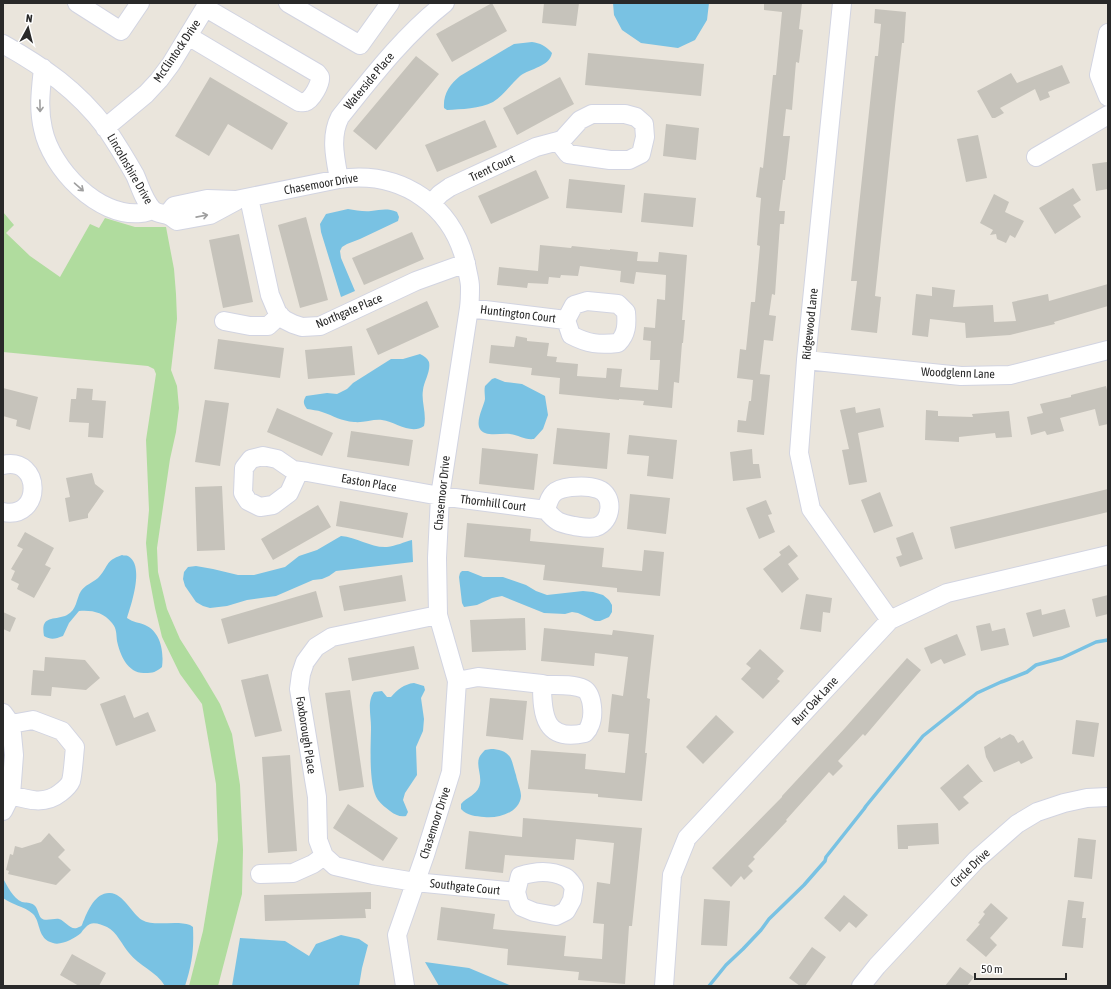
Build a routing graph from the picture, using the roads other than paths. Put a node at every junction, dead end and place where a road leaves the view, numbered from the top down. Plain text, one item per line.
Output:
1 (77, 3) edge
2 (140, 3) edge
3 (288, 3) edge
4 (390, 3) edge
5 (445, 3) edge
6 (842, 3) edge
7 (207, 5) edge
8 (1108, 33) edge
9 (188, 36) junction
10 (3, 44) edge
11 (43, 68) junction
12 (1108, 97) edge
13 (1108, 115) edge
14 (106, 128) junction
15 (558, 141) dead end
16 (1036, 157) dead end
17 (339, 179) junction
18 (243, 199) junction
19 (431, 204) junction
20 (160, 212) junction
21 (466, 263) junction
22 (469, 308) junction
23 (280, 315) junction
24 (566, 320) dead end
25 (224, 321) dead end
26 (1108, 350) edge
27 (806, 360) junction
28 (3, 465) edge
29 (299, 471) dead end
30 (440, 496) junction
31 (546, 510) dead end
32 (3, 512) edge
33 (1108, 555) edge
34 (438, 615) junction
35 (890, 620) junction
36 (457, 681) junction
37 (542, 684) dead end
38 (7, 718) edge
39 (1108, 798) edge
40 (7, 803) edge
41 (324, 856) junction
42 (260, 874) dead end
43 (416, 882) junction
44 (516, 892) dead end
45 (405, 986) edge
46 (664, 986) edge
47 (861, 986) edge

1 - 2 street
3 - 4 street
5 - 17 street, Waterside Place
6 - 27 street, Ridgewood Lane
7 - 9 street, McClintock Drive
7 - 9 street
8 - 12 street
9 - 14 street, McClintock Drive
10 - 11 street, Lincolnshire Drive
11 - 14 street, Lincolnshire Drive
11 -> 20 street
13 - 16 street
14 - 20 street, Lincolnshire Drive
15 - 19 street, Trent Court
17 - 18 street, Chasemoor Drive
17 - 19 street, Chasemoor Drive
18 - 20 street, Chasemoor Drive
18 - 23 street
19 - 21 street, Chasemoor Drive
21 - 22 street, Chasemoor Drive
21 - 23 street, Northgate Place
22 - 24 street, Huntington Court
22 - 30 street, Chasemoor Drive
23 - 25 street
26 - 27 street, Woodglenn Lane
27 - 35 street, Ridgewood Lane
28 - 32 street
29 - 30 street, Easton Place
30 - 31 street, Thornhill Court
30 - 34 street, Chasemoor Drive
33 - 35 street, Burr Oak Lane
34 - 36 street, Chasemoor Drive
34 - 41 street, Foxborough Place
35 - 46 street, Burr Oak Lane
36 - 37 street
36 - 43 street, Chasemoor Drive
38 - 40 street
38 - 40 street
39 - 47 street, Circle Drive
41 - 42 street
41 - 43 street
43 - 44 street, Southgate Court
43 - 45 street, Chasemoor Drive

